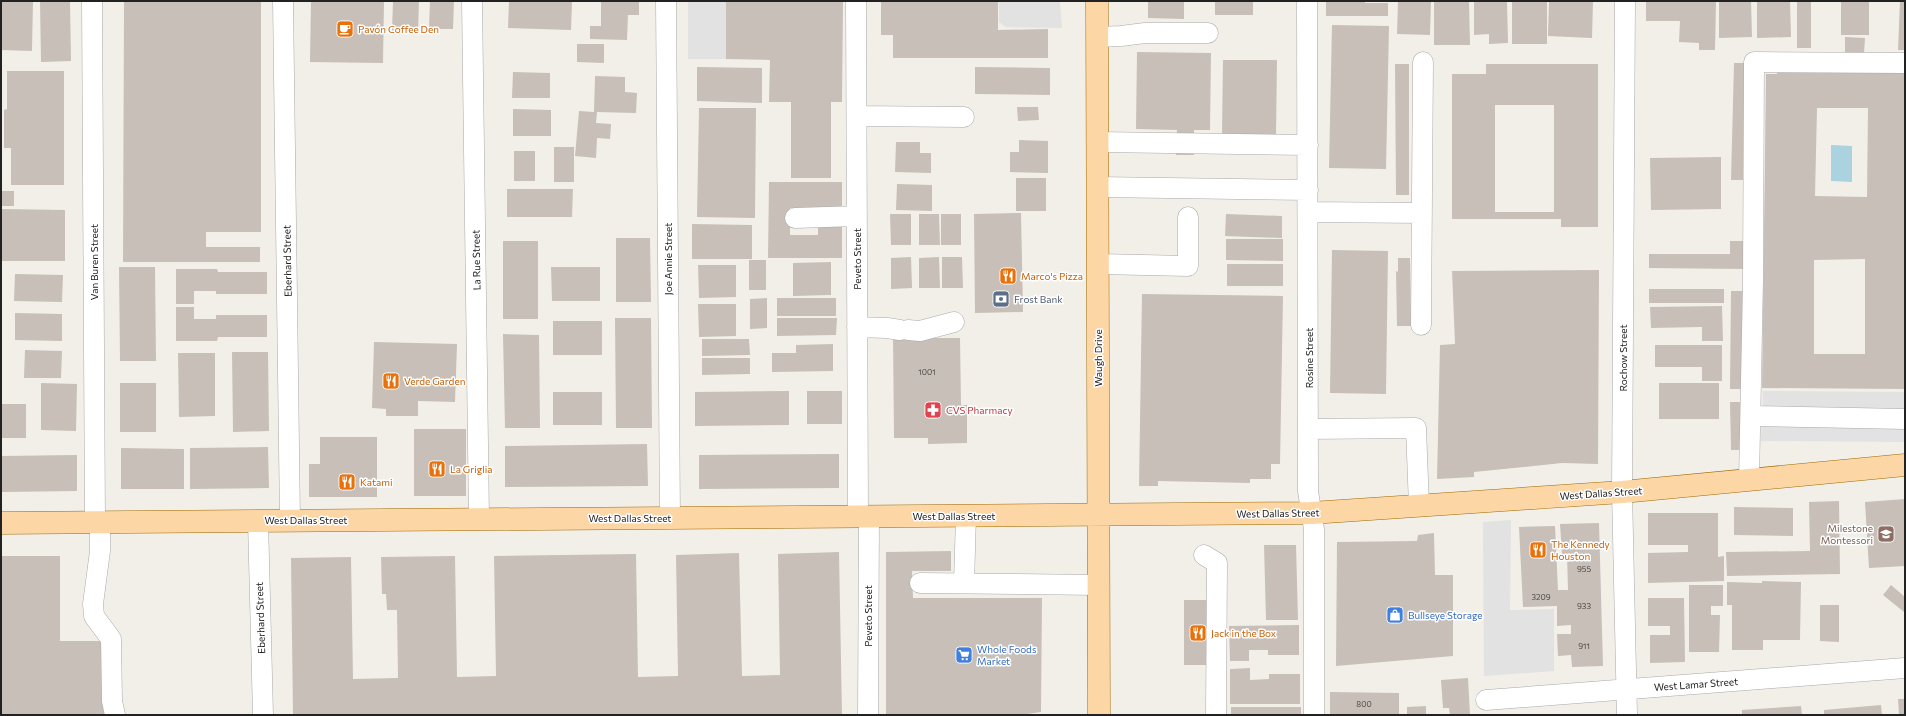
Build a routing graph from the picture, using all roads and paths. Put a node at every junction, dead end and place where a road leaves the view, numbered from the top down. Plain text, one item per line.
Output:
1 (92, 1) edge
2 (283, 1) edge
3 (472, 1) edge
4 (666, 1) edge
5 (856, 1) edge
6 (1098, 1) edge
7 (1307, 1) edge
8 (1625, 1) edge
9 (1208, 33) dead end
10 (1098, 37) junction
11 (1423, 62) dead end
12 (1905, 63) edge
13 (857, 116) junction
14 (964, 117) dead end
15 (1098, 142) junction
16 (1308, 145) junction
17 (1098, 187) junction
18 (1308, 190) junction
19 (1308, 212) junction
20 (1422, 212) junction
21 (857, 216) junction
22 (1188, 217) dead end
23 (795, 218) dead end
24 (1098, 264) junction
25 (954, 322) dead end
26 (1421, 325) dead end
27 (857, 327) junction
28 (1751, 416) junction
29 (1905, 419) edge
30 (1308, 429) junction
31 (1905, 465) edge
32 (1749, 480) junction
33 (1622, 492) junction
34 (1419, 506) junction
35 (1311, 513) junction
36 (1098, 515) junction
37 (966, 516) junction
38 (863, 517) junction
39 (670, 518) junction
40 (479, 519) junction
41 (258, 521) junction
42 (290, 521) junction
43 (98, 522) junction
44 (1, 523) edge
45 (1204, 555) dead end
46 (920, 583) dead end
47 (964, 583) junction
48 (1099, 585) junction
49 (1905, 668) edge
50 (1627, 689) junction
51 (1486, 700) dead end
52 (115, 715) edge
53 (263, 715) edge
54 (868, 715) edge
55 (1099, 715) edge
56 (1216, 715) edge
57 (1314, 715) edge
58 (1627, 715) edge

1 - 43 street, Van Buren Street
2 - 42 street, Eberhard Street
3 - 40 street, La Rue Street
4 - 39 street, Joe Annie Street
5 - 13 street, Peveto Street
6 - 10 main road, Waugh Drive
7 - 16 street, Rosine Street
8 - 33 street, Rochow Street
9 - 10 street
10 - 15 main road, Waugh Drive
11 - 20 street
12 - 28 street
13 - 14 street
13 - 21 street, Peveto Street
15 - 16 street
15 - 17 main road, Waugh Drive
16 - 18 street, Rosine Street
17 - 18 street
17 - 24 main road, Waugh Drive
18 - 19 street, Rosine Street
19 - 20 street
19 - 30 street, Rosine Street
20 - 26 street
21 - 23 street
21 - 27 street, Peveto Street
22 - 24 street
24 - 36 main road, Waugh Drive
25 - 27 street
27 - 38 street, Peveto Street
28 - 29 street
28 - 32 street
30 - 34 street
30 - 35 street, Rosine Street
31 - 32 main road, West Dallas Street
32 - 33 main road, West Dallas Street
33 - 34 main road, West Dallas Street
33 - 50 street, Rochow Street
34 - 35 main road, West Dallas Street
35 - 36 main road, West Dallas Street
35 - 57 street, Rosine Street
36 - 37 main road, West Dallas Street
36 - 48 main road, Waugh Drive
37 - 38 main road, West Dallas Street
37 - 47 street
38 - 39 main road, West Dallas Street
38 - 54 street, Peveto Street
39 - 40 main road, West Dallas Street
40 - 42 main road, West Dallas Street
41 - 42 main road, West Dallas Street
41 - 43 main road, West Dallas Street
41 - 53 street, Eberhard Street
43 - 44 main road, West Dallas Street
43 - 52 street, Van Buren Street
45 - 56 street
46 - 47 street
47 - 48 street
48 - 55 main road, Waugh Drive
49 - 50 street, West Lamar Street
50 - 51 street, West Lamar Street
50 - 58 street, Rochow Street

